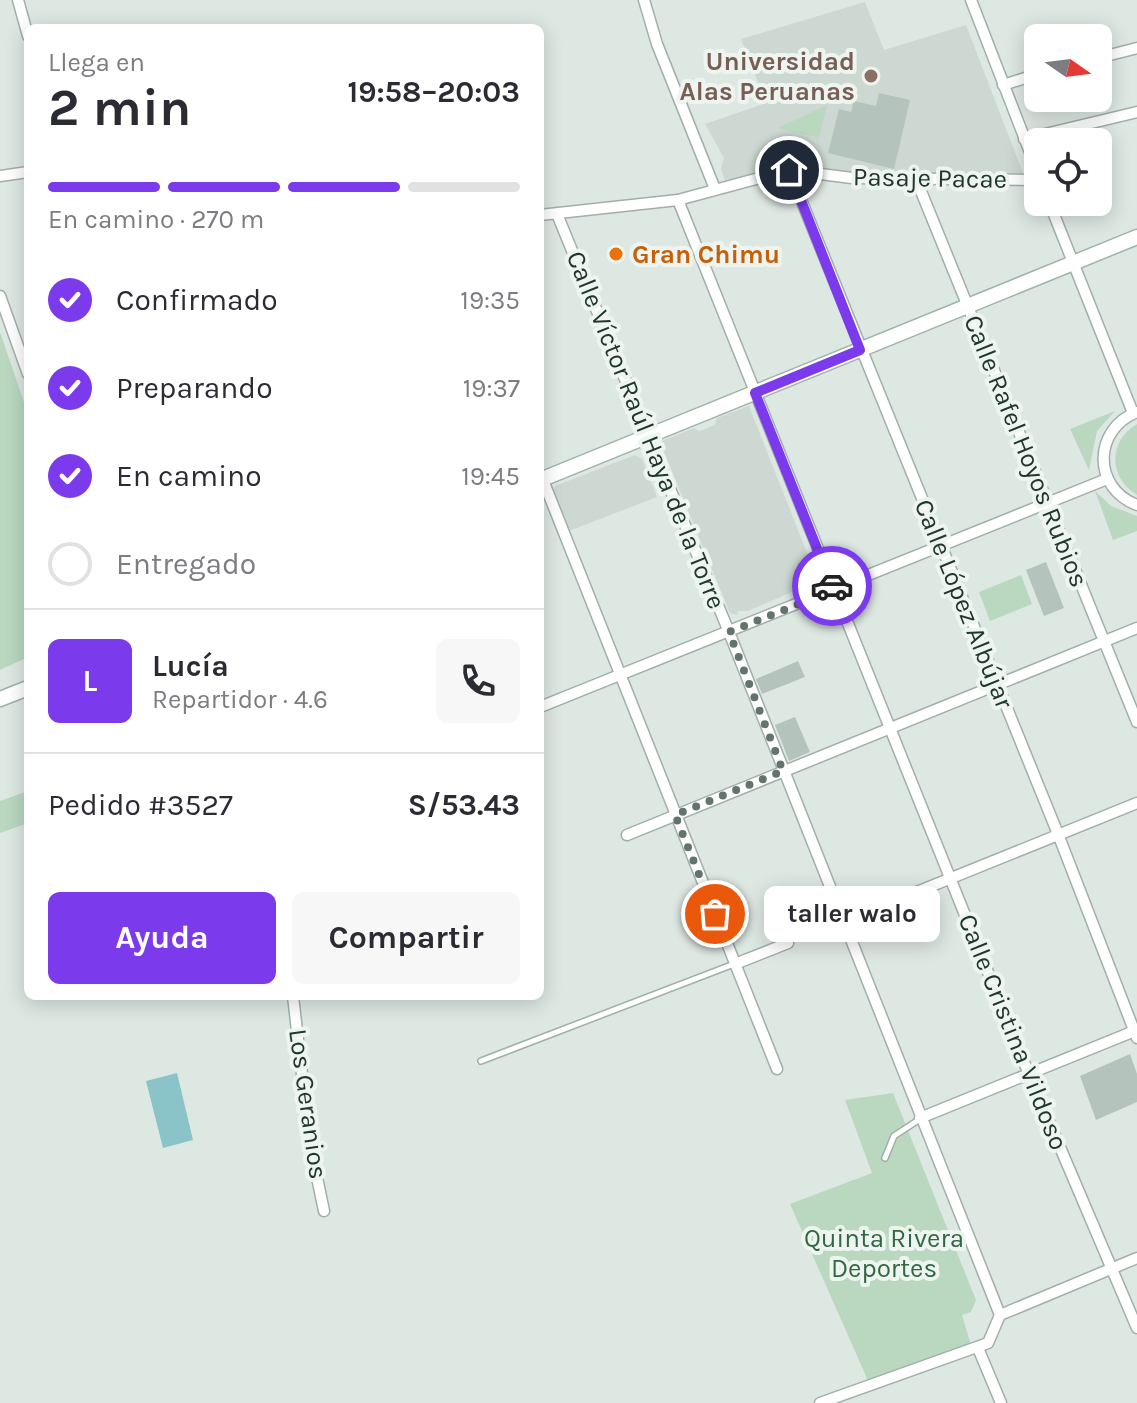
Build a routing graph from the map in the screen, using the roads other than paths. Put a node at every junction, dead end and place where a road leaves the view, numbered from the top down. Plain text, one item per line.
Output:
1 (18, 0) edge
2 (644, 0) edge
3 (971, 0) edge
4 (25, 24) edge
5 (1137, 48) edge
6 (1112, 54) edge
7 (1024, 78) edge
8 (1003, 85) junction
9 (1137, 112) edge
10 (1070, 128) edge
11 (1024, 139) edge
12 (789, 170) junction
13 (24, 173) edge
14 (0, 176) edge
15 (916, 179) junction
16 (1024, 180) edge
17 (715, 189) junction
18 (678, 200) junction
19 (557, 214) junction
20 (544, 215) edge
21 (1055, 216) edge
22 (1137, 237) edge
23 (1073, 262) junction
24 (0, 296) edge
25 (966, 306) junction
26 (860, 350) junction
27 (24, 363) edge
28 (755, 393) junction
29 (1135, 413) edge
30 (648, 436) junction
31 (544, 476) edge
32 (1107, 479) junction
33 (544, 485) edge
34 (1049, 505) junction
35 (1137, 505) edge
36 (940, 546) junction
37 (834, 590) junction
38 (1137, 628) edge
39 (729, 632) junction
40 (1104, 642) junction
41 (619, 674) junction
42 (997, 685) junction
43 (24, 690) edge
44 (0, 699) edge
45 (544, 705) edge
46 (1137, 722) edge
47 (891, 728) junction
48 (783, 771) junction
49 (1137, 803) edge
50 (675, 815) junction
51 (1058, 834) junction
52 (627, 835) dead end
53 (951, 878) junction
54 (845, 921) junction
55 (788, 943) dead end
56 (735, 964) junction
57 (293, 1000) edge
58 (1136, 1033) edge
59 (481, 1061) dead end
60 (777, 1069) dead end
61 (1028, 1072) junction
62 (920, 1118) junction
63 (885, 1158) dead end
64 (324, 1211) dead end
65 (1137, 1258) edge
66 (1111, 1268) junction
67 (1000, 1315) junction
68 (1137, 1328) edge
69 (978, 1348) junction
70 (820, 1403) edge
71 (1001, 1403) edge

1 - 4 street
2 - 17 street
3 - 8 street
5 - 6 street
7 - 8 street
8 - 11 street
9 - 10 street, Pasaje Pacae
12 - 15 street, Pasaje Pacae
12 - 17 street, Pasaje Pacae
12 - 26 street, Calle López Albújar
13 - 14 street
15 - 16 street, Pasaje Pacae
15 - 25 street, Calle Rafel Hoyos Rubios
17 - 18 street, Pasaje Pacae
18 - 19 street, Pasaje Pacae
18 - 28 street, Calle Cristina Vildoso
19 - 20 street, Pasaje Pacae
19 - 30 street, Calle Víctor Raúl Haya de la Torre
21 - 23 street
22 - 23 main road
23 - 25 main road
23 - 29 street
24 - 27 street
25 - 26 main road
25 - 34 street, Calle Rafel Hoyos Rubios
26 - 28 main road
26 - 36 street, Calle López Albújar
28 - 30 main road
28 - 37 street, Calle Cristina Vildoso
29 - 32 street
30 - 31 main road
30 - 39 street, Calle Víctor Raúl Haya de la Torre
32 - 34 street
32 - 35 street
33 - 41 street
34 - 36 street
34 - 40 street, Calle Rafel Hoyos Rubios
36 - 37 street
36 - 42 street, Calle López Albújar
37 - 39 street
37 - 47 street, Calle Cristina Vildoso
38 - 40 street
39 - 41 street
39 - 48 street, Calle Víctor Raúl Haya de la Torre
40 - 42 street
40 - 46 street, Calle Rafel Hoyos Rubios
41 - 45 street
41 - 50 street
42 - 47 street
42 - 51 street, Calle López Albújar
43 - 44 main road
47 - 48 street
47 - 53 street, Calle Cristina Vildoso
48 - 50 street
48 - 54 street, Calle Víctor Raúl Haya de la Torre
49 - 51 street
50 - 52 street
50 - 56 street
51 - 53 street
51 - 58 street, Calle López Albújar
53 - 54 street
53 - 61 street, Calle Cristina Vildoso
54 - 62 street, Calle Víctor Raúl Haya de la Torre
55 - 56 street
56 - 59 lane
56 - 60 street
57 - 64 street, Los Geranios
58 - 61 street
61 - 62 street
61 - 66 street, Calle Cristina Vildoso
62 - 63 lane
62 - 67 street, Calle Víctor Raúl Haya de la Torre
65 - 66 street
66 - 67 street
66 - 68 street, Calle Cristina Vildoso
67 - 69 street
69 - 70 street
69 - 71 street

